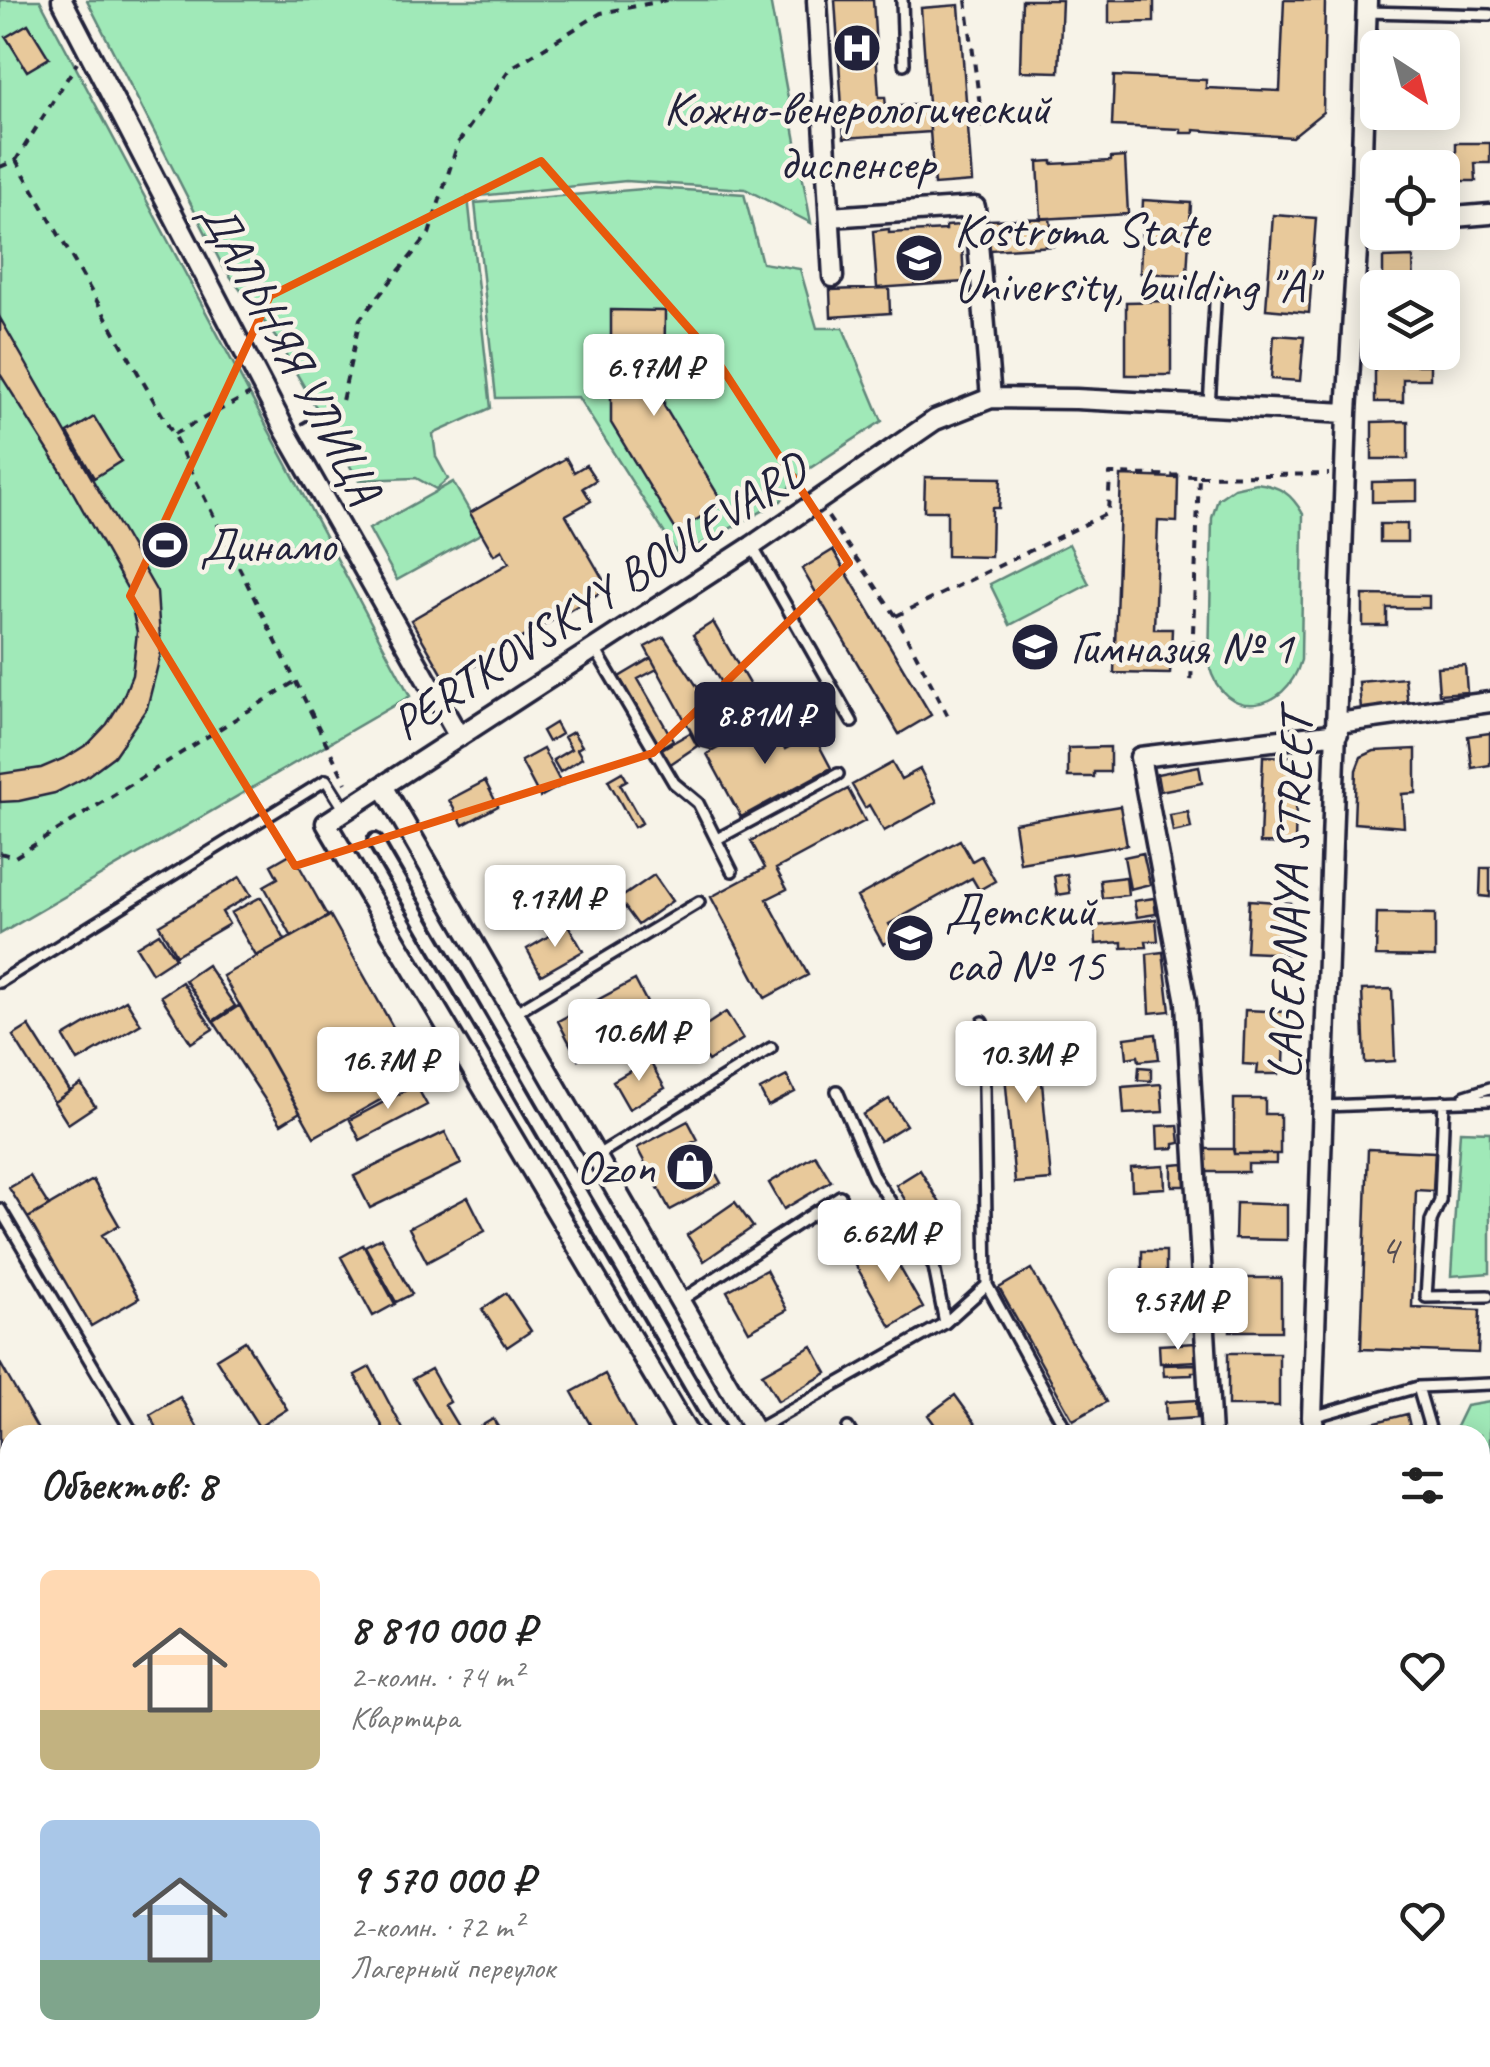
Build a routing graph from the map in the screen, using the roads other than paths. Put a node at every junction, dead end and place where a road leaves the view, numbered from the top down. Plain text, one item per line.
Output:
1 (62, 0) edge
2 (817, 0) edge
3 (902, 0) edge
4 (1367, 6) edge
5 (1490, 16) edge
6 (904, 64) dead end
7 (1368, 150) edge
8 (1490, 214) edge
9 (830, 216) junction
10 (1460, 216) edge
11 (1365, 250) edge
12 (833, 277) dead end
13 (1216, 288) dead end
14 (991, 398) junction
15 (1210, 407) junction
16 (1347, 413) junction
17 (752, 546) junction
18 (595, 649) junction
19 (1490, 702) edge
20 (852, 722) dead end
21 (1338, 728) junction
22 (459, 737) junction
23 (838, 774) dead end
24 (383, 786) junction
25 (350, 807) junction
26 (716, 839) junction
27 (375, 841) dead end
28 (732, 870) dead end
29 (699, 902) dead end
30 (0, 982) edge
31 (514, 1014) junction
32 (983, 1022) dead end
33 (770, 1048) dead end
34 (1490, 1088) edge
35 (836, 1091) dead end
36 (1490, 1100) edge
37 (1449, 1101) junction
38 (1321, 1106) junction
39 (596, 1156) junction
40 (840, 1196) dead end
41 (0, 1209) edge
42 (987, 1286) junction
43 (1488, 1296) edge
44 (680, 1301) junction
45 (945, 1323) junction
46 (1490, 1384) edge
47 (1418, 1386) junction
48 (128, 1425) edge
49 (683, 1425) edge
50 (714, 1425) edge
51 (751, 1425) edge
52 (770, 1425) edge
53 (1063, 1425) edge
54 (1209, 1425) edge
55 (1314, 1425) edge
56 (1317, 1425) edge
57 (1429, 1425) edge

1 - 22 street, ДАЛЬНЯЯ УЛИЦА
2 - 9 street
3 - 6 lane
4 - 5 lane
4 - 7 street, LAGERNAYA STREET
8 - 10 street
9 - 12 street
9 - 14 street
11 - 16 street, LAGERNAYA STREET
13 - 15 lane
14 - 15 street, PERTKOVSKYY BOULEVARD
14 - 17 street, PERTKOVSKYY BOULEVARD
15 - 16 street, PERTKOVSKYY BOULEVARD
16 - 21 street, LAGERNAYA STREET
17 - 18 street, PERTKOVSKYY BOULEVARD
17 - 20 lane
18 - 22 street, PERTKOVSKYY BOULEVARD
18 - 26 lane
19 - 21 street
21 - 38 street, LAGERNAYA STREET
21 - 54 street
22 - 24 street, PERTKOVSKYY BOULEVARD
23 - 26 lane
24 - 25 street
24 - 31 street, PERTKOVSKYY BOULEVARD
25 - 30 lane
25 - 49 street
26 - 28 lane
27 - 50 street
29 - 31 lane
31 - 39 street, PERTKOVSKYY BOULEVARD
32 - 42 lane
33 - 39 lane
34 - 37 lane
35 - 45 lane
36 - 37 lane
37 - 38 lane
37 - 43 lane
38 - 55 street, LAGERNAYA STREET
39 - 44 street, PERTKOVSKYY BOULEVARD
40 - 44 lane
41 - 48 lane
42 - 45 lane
42 - 53 lane
44 - 51 street, PERTKOVSKYY BOULEVARD
45 - 52 lane
46 - 47 lane
47 - 56 lane
47 - 57 lane

